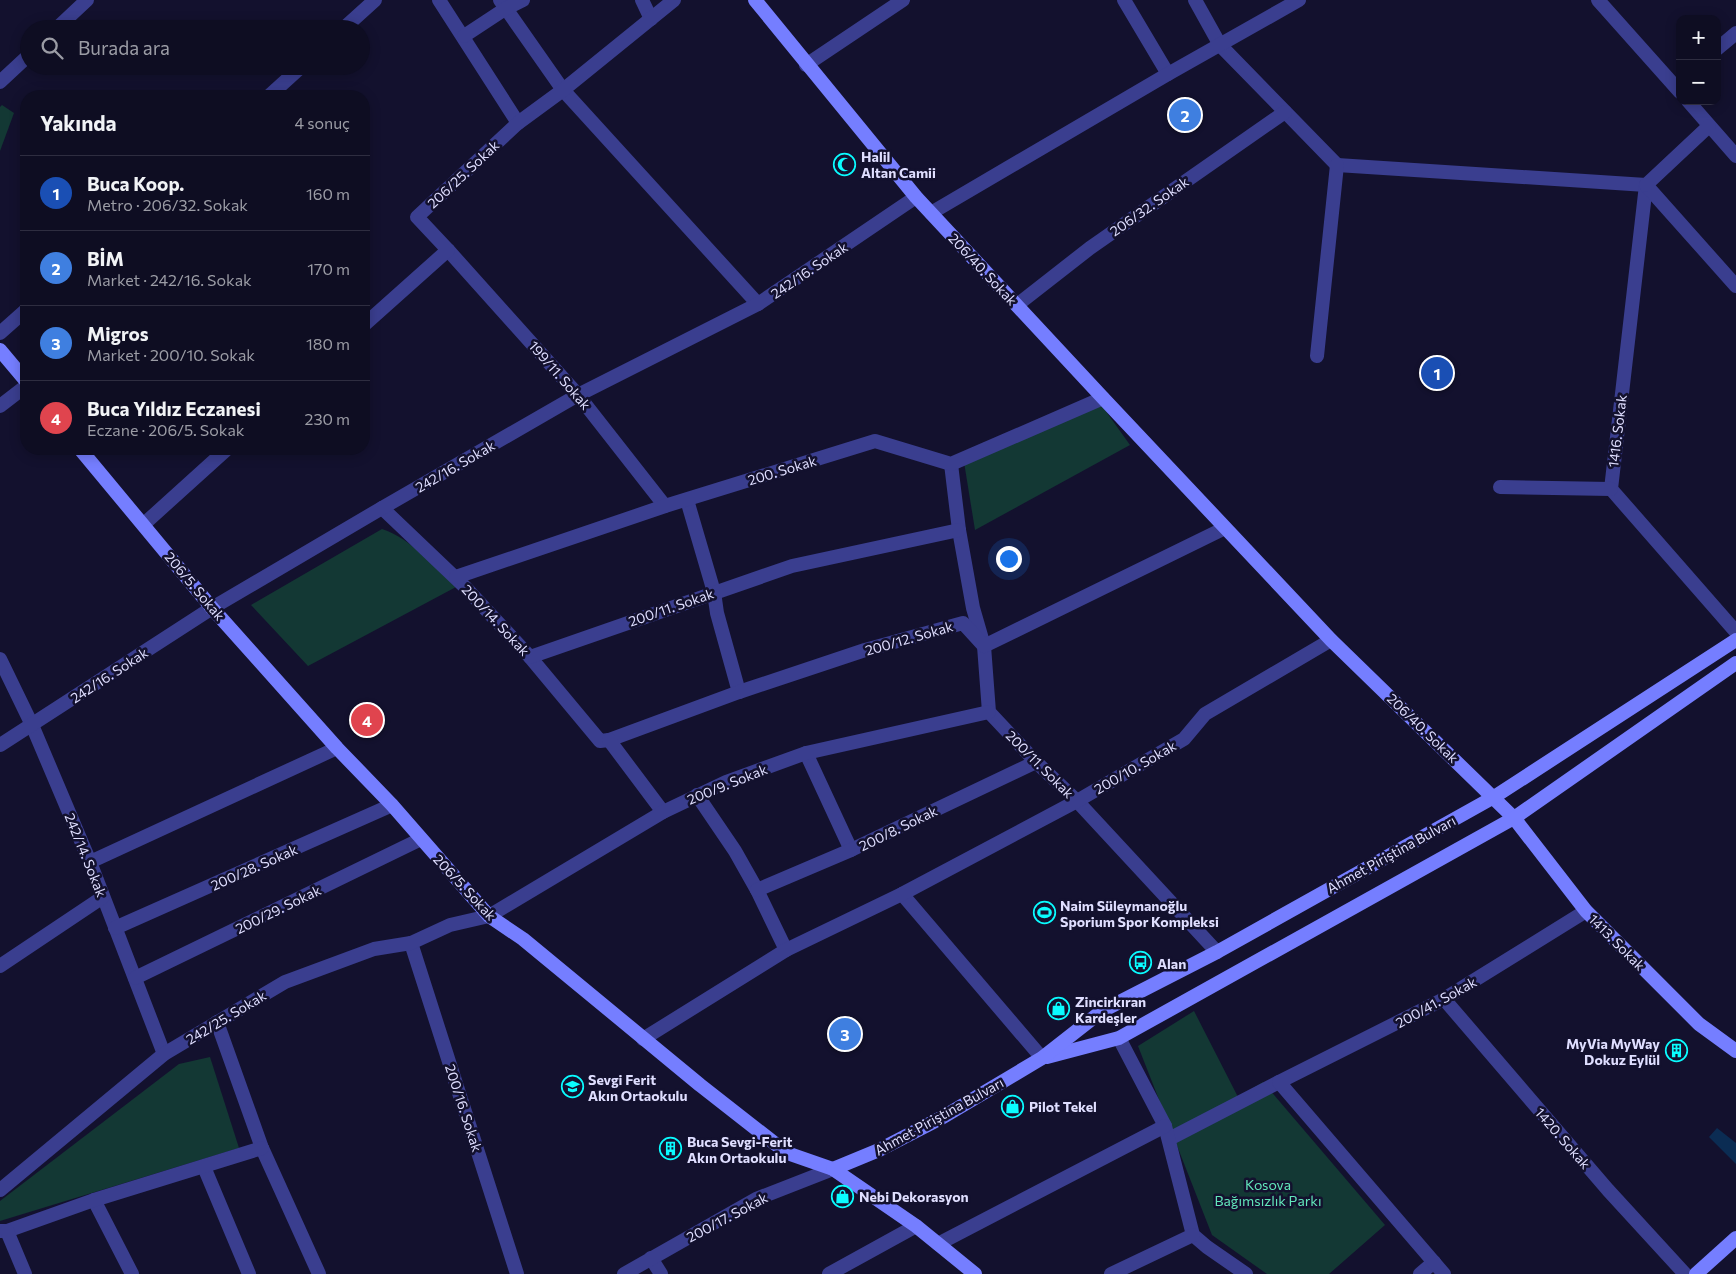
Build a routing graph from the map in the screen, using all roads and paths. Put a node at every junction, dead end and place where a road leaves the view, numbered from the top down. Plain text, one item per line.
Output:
1 (86, 0) edge
2 (375, 0) edge
3 (439, 0) edge
4 (522, 0) edge
5 (642, 0) edge
6 (674, 0) edge
7 (754, 0) edge
8 (903, 0) edge
9 (1124, 0) edge
10 (1195, 0) edge
11 (1299, 0) edge
12 (1598, 0) edge
13 (503, 5) edge
14 (651, 19) junction
15 (65, 20) edge
16 (353, 20) edge
17 (1736, 33) edge
18 (464, 36) junction
19 (1220, 45) junction
20 (1721, 46) edge
21 (20, 63) edge
22 (806, 64) junction
23 (1168, 74) junction
24 (292, 75) edge
25 (0, 82) edge
26 (1676, 85) edge
27 (276, 90) edge
28 (563, 90) junction
29 (1691, 105) edge
30 (1285, 112) junction
31 (518, 123) junction
32 (1709, 126) junction
33 (1736, 156) edge
34 (1337, 165) junction
35 (1646, 185) junction
36 (916, 198) junction
37 (931, 213) junction
38 (448, 250) junction
39 (1736, 286) edge
40 (758, 304) junction
41 (1017, 305) junction
42 (20, 315) edge
43 (370, 320) edge
44 (0, 333) edge
45 (0, 350) edge
46 (1317, 356) dead end
47 (20, 374) edge
48 (20, 391) edge
49 (578, 395) junction
50 (1103, 398) junction
51 (0, 406) edge
52 (86, 455) edge
53 (219, 455) edge
54 (951, 464) junction
55 (1500, 487) dead end
56 (1610, 489) junction
57 (687, 500) junction
58 (665, 506) junction
59 (382, 508) junction
60 (144, 524) junction
61 (1225, 528) junction
62 (958, 530) junction
63 (456, 577) junction
64 (714, 592) junction
65 (212, 608) junction
66 (1736, 632) edge
67 (1331, 640) junction
68 (1736, 640) edge
69 (984, 646) junction
70 (530, 657) junction
71 (1, 663) edge
72 (1736, 663) edge
73 (739, 692) junction
74 (988, 712) junction
75 (32, 725) junction
76 (605, 741) junction
77 (0, 744) edge
78 (337, 748) junction
79 (806, 753) junction
80 (1036, 762) junction
81 (697, 795) junction
82 (1494, 796) junction
83 (1076, 801) junction
84 (392, 805) junction
85 (663, 812) junction
86 (1514, 818) junction
87 (421, 839) junction
88 (851, 850) junction
89 (90, 862) junction
90 (757, 890) junction
91 (902, 894) junction
92 (103, 897) junction
93 (1586, 911) junction
94 (490, 916) junction
95 (115, 928) junction
96 (411, 943) junction
97 (786, 950) junction
98 (1217, 952) junction
99 (0, 966) edge
100 (135, 978) junction
101 (1444, 999) junction
102 (217, 1022) junction
103 (1119, 1038) junction
104 (643, 1039) junction
105 (1736, 1051) edge
106 (164, 1054) junction
107 (1042, 1058) junction
108 (1279, 1082) junction
109 (1167, 1132) junction
110 (262, 1148) junction
111 (204, 1167) junction
112 (833, 1169) junction
113 (0, 1190) edge
114 (94, 1200) junction
115 (916, 1226) junction
116 (3, 1231) edge
117 (1194, 1235) junction
118 (1736, 1238) edge
119 (938, 1244) junction
120 (651, 1258) junction
121 (1434, 1262) junction
122 (25, 1274) edge
123 (132, 1274) edge
124 (249, 1274) edge
125 (319, 1274) edge
126 (516, 1274) edge
127 (624, 1274) edge
128 (661, 1274) edge
129 (828, 1274) edge
130 (974, 1274) edge
131 (1111, 1274) edge
132 (1246, 1274) edge
133 (1420, 1274) edge
134 (1444, 1274) edge
135 (1685, 1274) edge
136 (1696, 1274) edge

1 - 15 street
2 - 16 street
3 - 18 street
4 - 13 street
5 - 14 street
6 - 14 street, 206/25. Sokak
7 - 22 main road, 206/40. Sokak
8 - 22 street
9 - 23 street
10 - 19 street
11 - 19 street
12 - 26 street
13 - 18 street
13 - 28 street
14 - 28 street, 206/25. Sokak
17 - 20 street
18 - 31 street
19 - 23 street
19 - 30 street
21 - 25 street
22 - 36 main road, 206/40. Sokak
23 - 37 street
24 - 27 street
28 - 31 street, 206/25. Sokak
28 - 40 street
29 - 32 street
30 - 34 street
30 - 41 street, 206/32. Sokak
31 - 38 street, 206/25. Sokak
32 - 33 street
32 - 35 street
34 - 35 street
34 - 46 street
35 - 39 street
35 - 56 street, 1416. Sokak
36 - 37 main road, 206/40. Sokak
36 - 40 street, 242/16. Sokak
37 - 41 main road, 206/40. Sokak
38 - 43 street
38 - 49 street, 199/11. Sokak
40 - 49 street, 242/16. Sokak
41 - 50 main road, 206/40. Sokak
42 - 44 street
45 - 47 main road
48 - 51 street
49 - 58 street, 199/11. Sokak
49 - 59 street, 242/16. Sokak
50 - 54 street
50 - 61 main road, 206/40. Sokak
52 - 60 main road, 206/5. Sokak
53 - 60 street
54 - 57 street, 200. Sokak
54 - 62 street
55 - 56 street
56 - 66 street
57 - 58 street, 200. Sokak
57 - 64 street
58 - 63 street, 200. Sokak
59 - 63 street, 200/14. Sokak
59 - 65 street, 242/16. Sokak
60 - 65 main road, 206/5. Sokak
61 - 67 main road, 206/40. Sokak
61 - 69 street
62 - 64 street, 200/11. Sokak
62 - 69 street
63 - 70 street, 200/14. Sokak
64 - 70 street, 200/11. Sokak
64 - 73 street
65 - 75 street, 242/16. Sokak
65 - 78 main road, 206/5. Sokak
67 - 82 main road, 206/40. Sokak
67 - 83 street, 200/10. Sokak
68 - 82 main road, Ahmet Piriştina Bulvarı
69 - 73 street, 200/12. Sokak
69 - 74 street
70 - 76 street, 200/14. Sokak
71 - 75 street, 242/14. Sokak
72 - 86 main road, Ahmet Piriştina Bulvarı
73 - 76 street, 200/12. Sokak
74 - 79 street, 200/9. Sokak
74 - 80 street, 200/11. Sokak
75 - 77 street, 242/16. Sokak
75 - 89 street, 242/14. Sokak
76 - 85 street, 200/14. Sokak
78 - 84 main road, 206/5. Sokak
78 - 89 street
79 - 81 street, 200/9. Sokak
79 - 88 street
80 - 83 street, 200/11. Sokak
80 - 88 street, 200/8. Sokak
81 - 85 street, 200/9. Sokak
81 - 90 street
82 - 86 main road, 206/40. Sokak
82 - 98 main road, Ahmet Piriştina Bulvarı
83 - 91 street, 200/10. Sokak
83 - 98 street, 200/11. Sokak
84 - 87 main road, 206/5. Sokak
84 - 95 street, 200/28. Sokak
85 - 94 street, 200/9. Sokak
86 - 93 main road, 1413. Sokak
86 - 103 main road, Ahmet Piriştina Bulvarı
87 - 94 main road, 206/5. Sokak
87 - 100 street, 200/29. Sokak
88 - 90 street, 200/8. Sokak
89 - 92 street, 242/14. Sokak
90 - 97 street
91 - 97 street, 200/10. Sokak
91 - 107 street
92 - 95 street, 242/14. Sokak
92 - 99 street
93 - 101 street, 200/41. Sokak
93 - 105 main road, 1413. Sokak
94 - 96 street, 242/25. Sokak
94 - 104 main road, 206/5. Sokak
95 - 100 street, 242/14. Sokak
96 - 102 street, 242/25. Sokak
96 - 126 street, 200/16. Sokak
97 - 104 street, 200/10. Sokak
98 - 107 main road, Ahmet Piriştina Bulvarı
100 - 106 street, 242/14. Sokak
101 - 108 street, 200/41. Sokak
101 - 135 street, 1420. Sokak
102 - 106 street, 242/25. Sokak
102 - 110 street
103 - 107 main road, Ahmet Piriştina Bulvarı
103 - 109 street
104 - 112 main road, 206/5. Sokak
106 - 113 street, 242/25. Sokak
107 - 112 main road, Ahmet Piriştina Bulvarı
108 - 109 street, 200/41. Sokak
108 - 121 street
109 - 117 street
109 - 119 street
110 - 111 street
110 - 125 street
111 - 114 street
111 - 124 street
112 - 115 main road, 206/5. Sokak
112 - 120 street, 200/17. Sokak
114 - 116 street
114 - 123 street
115 - 119 main road, 206/5. Sokak
115 - 129 street
116 - 122 street
117 - 131 street
117 - 132 street
118 - 136 main road
119 - 130 main road, 206/5. Sokak
120 - 127 street, 200/17. Sokak
120 - 128 street
121 - 133 street
121 - 134 street

